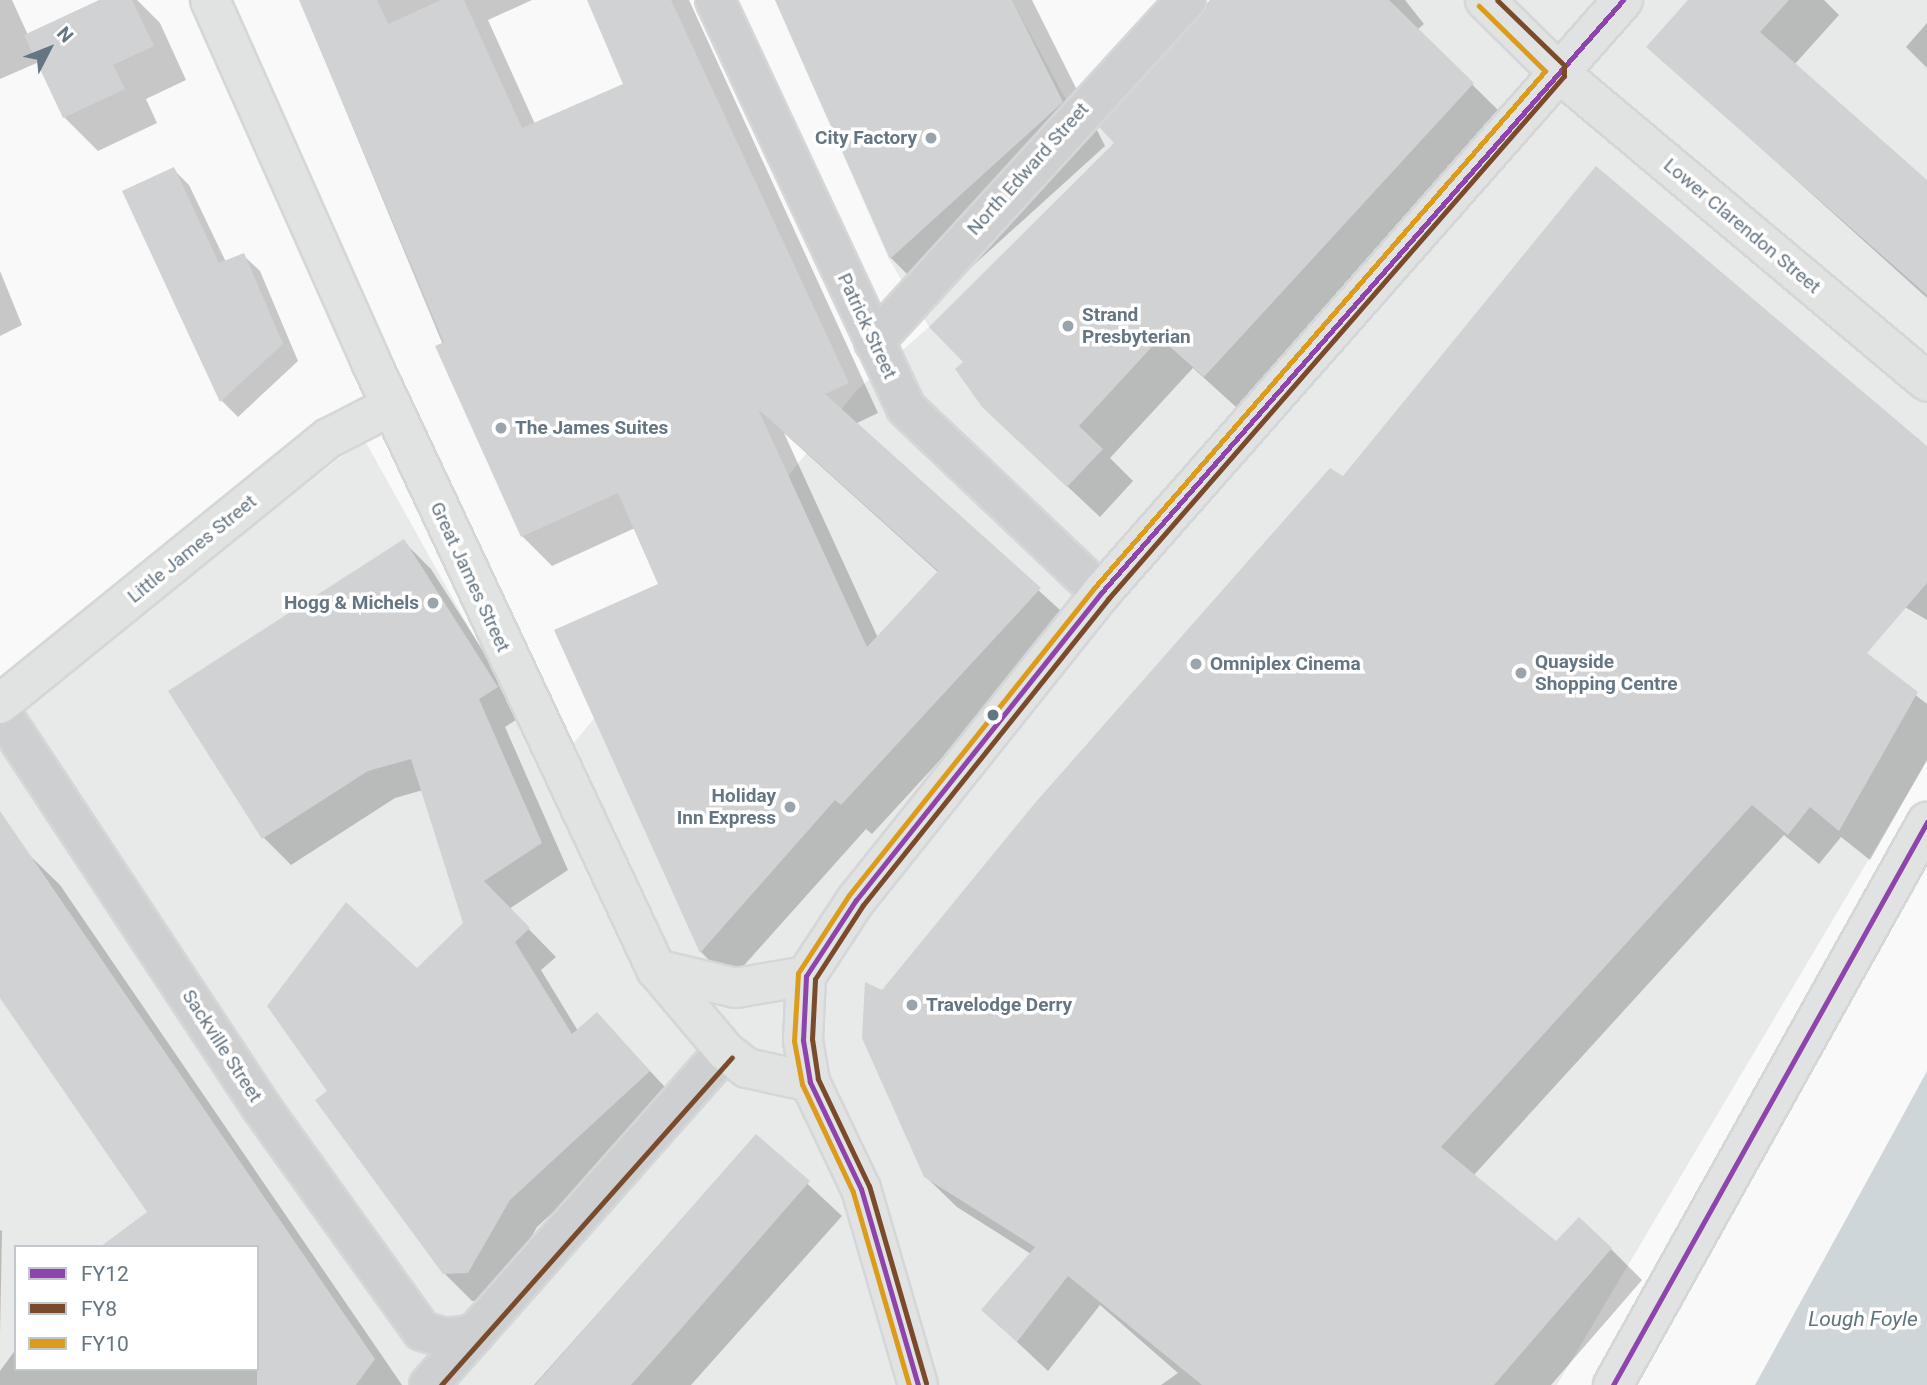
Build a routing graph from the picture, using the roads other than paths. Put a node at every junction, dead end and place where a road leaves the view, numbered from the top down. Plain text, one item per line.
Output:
1 (211, 0) edge
2 (715, 0) edge
3 (1186, 0) edge
4 (1485, 0) edge
5 (1623, 0) edge
6 (1557, 71) junction
7 (874, 342) junction
8 (1927, 382) edge
9 (391, 406) junction
10 (1101, 593) junction
11 (0, 704) edge
12 (0, 711) edge
13 (1927, 822) edge
14 (656, 969) junction
15 (806, 976) junction
16 (725, 1051) junction
17 (810, 1082) junction
18 (475, 1334) junction
19 (429, 1385) edge
20 (918, 1385) edge
21 (1613, 1385) edge

1 - 9 main road, Great James Street
2 - 7 street, Patrick Street
3 - 7 street, North Edward Street
4 - 6 main road, Lower Clarendon Street
5 - 6 main road
6 - 8 main road, Lower Clarendon Street
6 - 10 main road
7 - 10 street, Patrick Street
9 - 11 main road, Little James Street
9 - 14 main road, Great James Street
10 - 15 main road
12 - 18 street, Sackville Street
13 - 21 main road
14 - 15 main road
14 - 16 main road, Great James Street
15 - 17 main road
16 - 17 main road, Great James Street
16 - 18 street
17 - 20 main road
18 - 19 street

